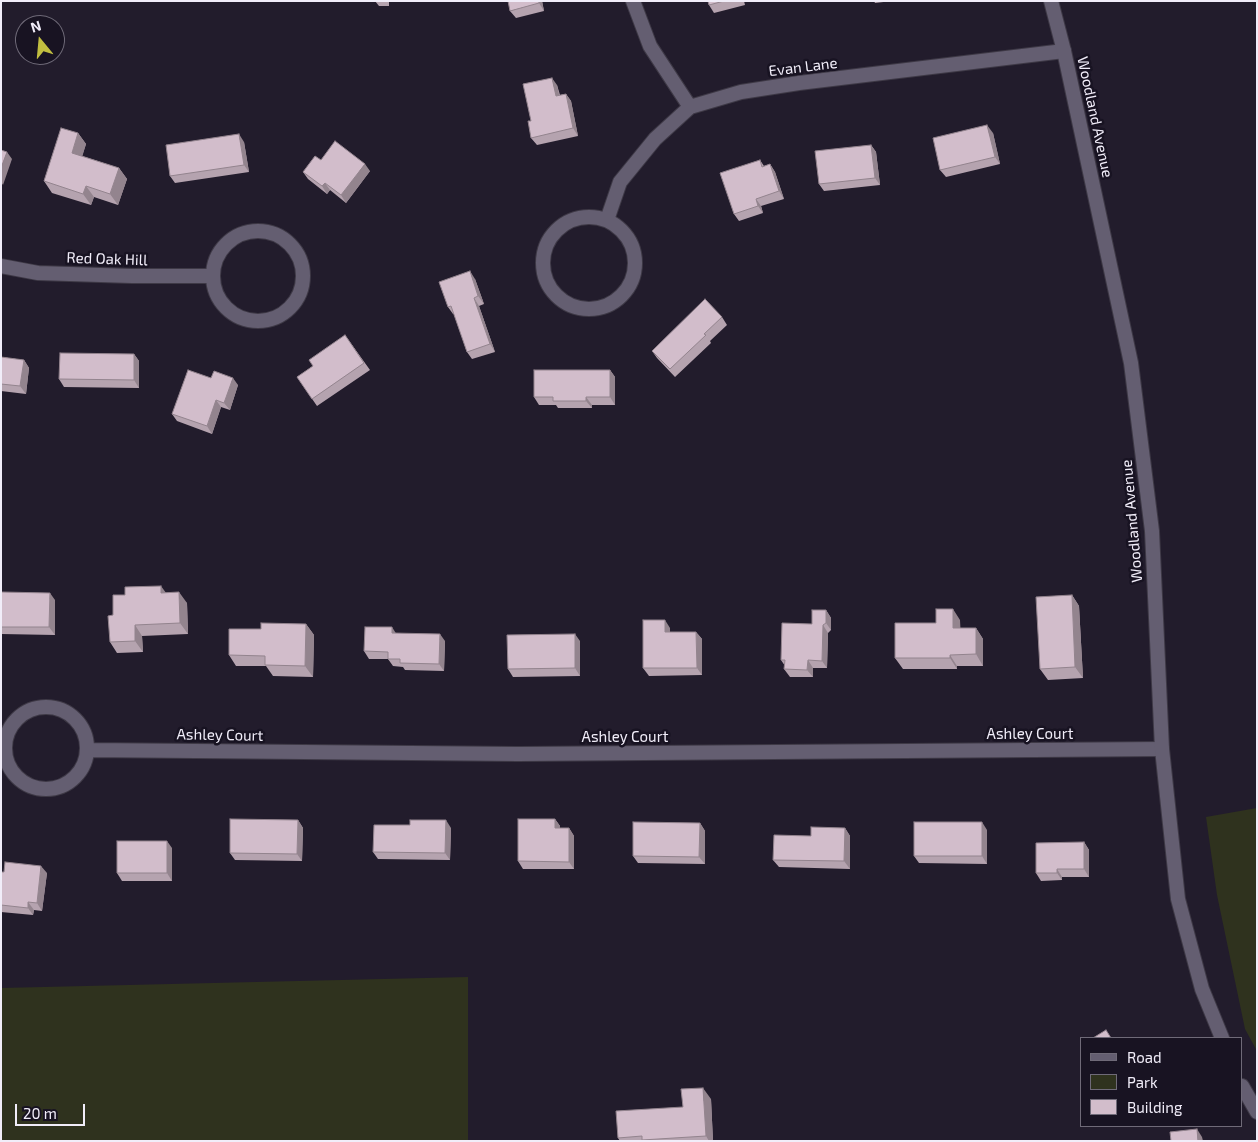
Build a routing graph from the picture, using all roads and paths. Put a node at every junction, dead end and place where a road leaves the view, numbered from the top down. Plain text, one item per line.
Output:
1 (633, 1) edge
2 (1051, 1) edge
3 (1064, 51) junction
4 (690, 107) junction
5 (607, 220) junction
6 (1, 266) edge
7 (213, 276) junction
8 (1162, 749) junction
9 (88, 750) junction
10 (1222, 1037) edge
11 (1243, 1088) edge
12 (1257, 1112) edge

1 - 4 street
2 - 3 street, Woodland Avenue
3 - 4 street, Evan Lane
3 - 8 street, Woodland Avenue
4 - 5 street, Evan Lane
5 - 5 street
6 - 7 street, Red Oak Hill
7 - 7 street
8 - 9 street, Ashley Court
8 - 10 street, Woodland Avenue
9 - 9 street
11 - 12 street

